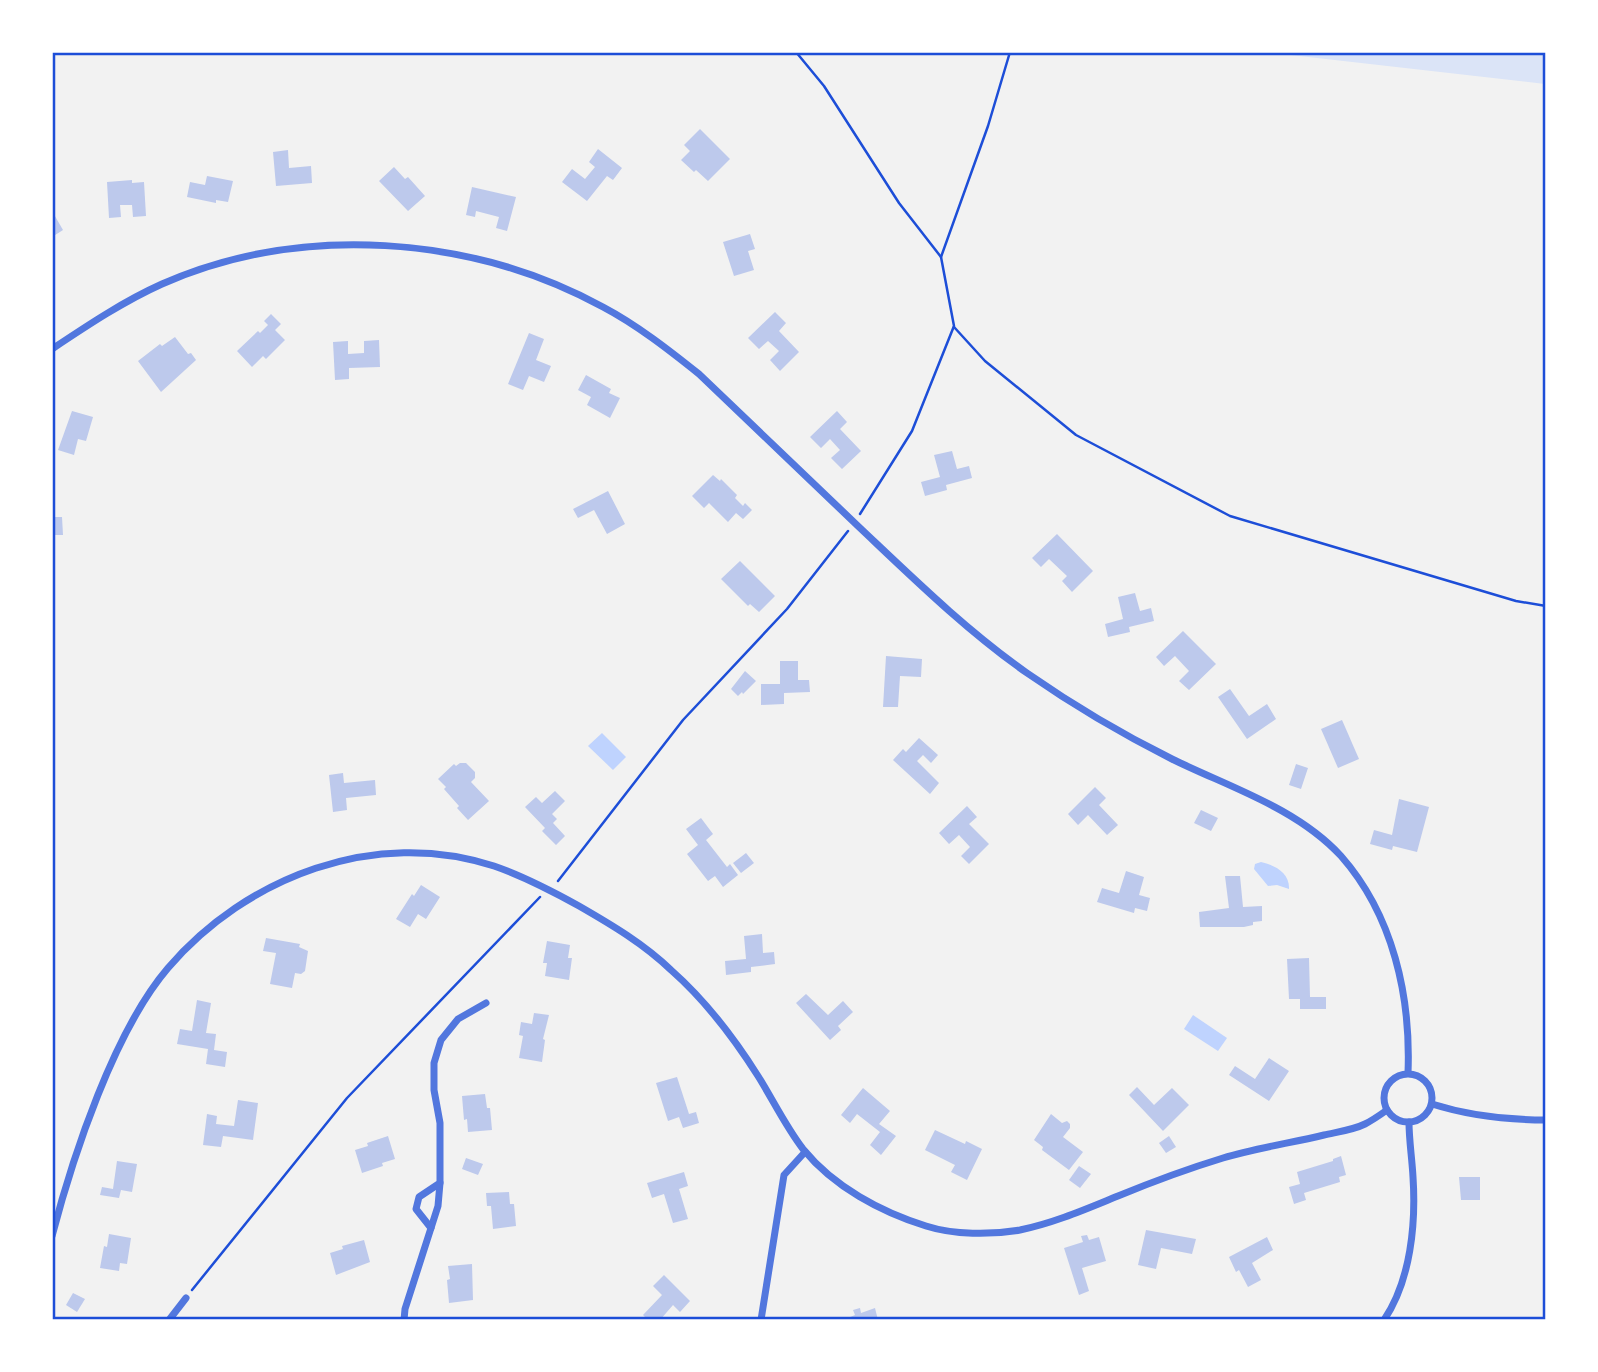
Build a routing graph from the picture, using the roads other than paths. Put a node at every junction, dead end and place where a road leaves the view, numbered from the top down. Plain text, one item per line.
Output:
1 (52, 349) edge
2 (486, 1003) dead end
3 (1408, 1073) junction
4 (1432, 1104) junction
5 (1387, 1110) junction
6 (1545, 1120) edge
7 (1409, 1122) junction
8 (806, 1152) junction
9 (440, 1183) junction
10 (431, 1228) junction
11 (52, 1236) edge
12 (186, 1298) road end
13 (169, 1320) edge
14 (404, 1320) edge
15 (761, 1320) edge
16 (1384, 1320) edge

1 - 3 street
2 - 9 street
3 - 4 street
3 - 5 street
4 - 6 street
4 - 7 street
5 - 7 street
5 - 8 street
7 - 16 street
8 - 11 street
8 - 15 street
9 - 10 street
9 - 10 street
10 - 14 street
12 - 13 street

